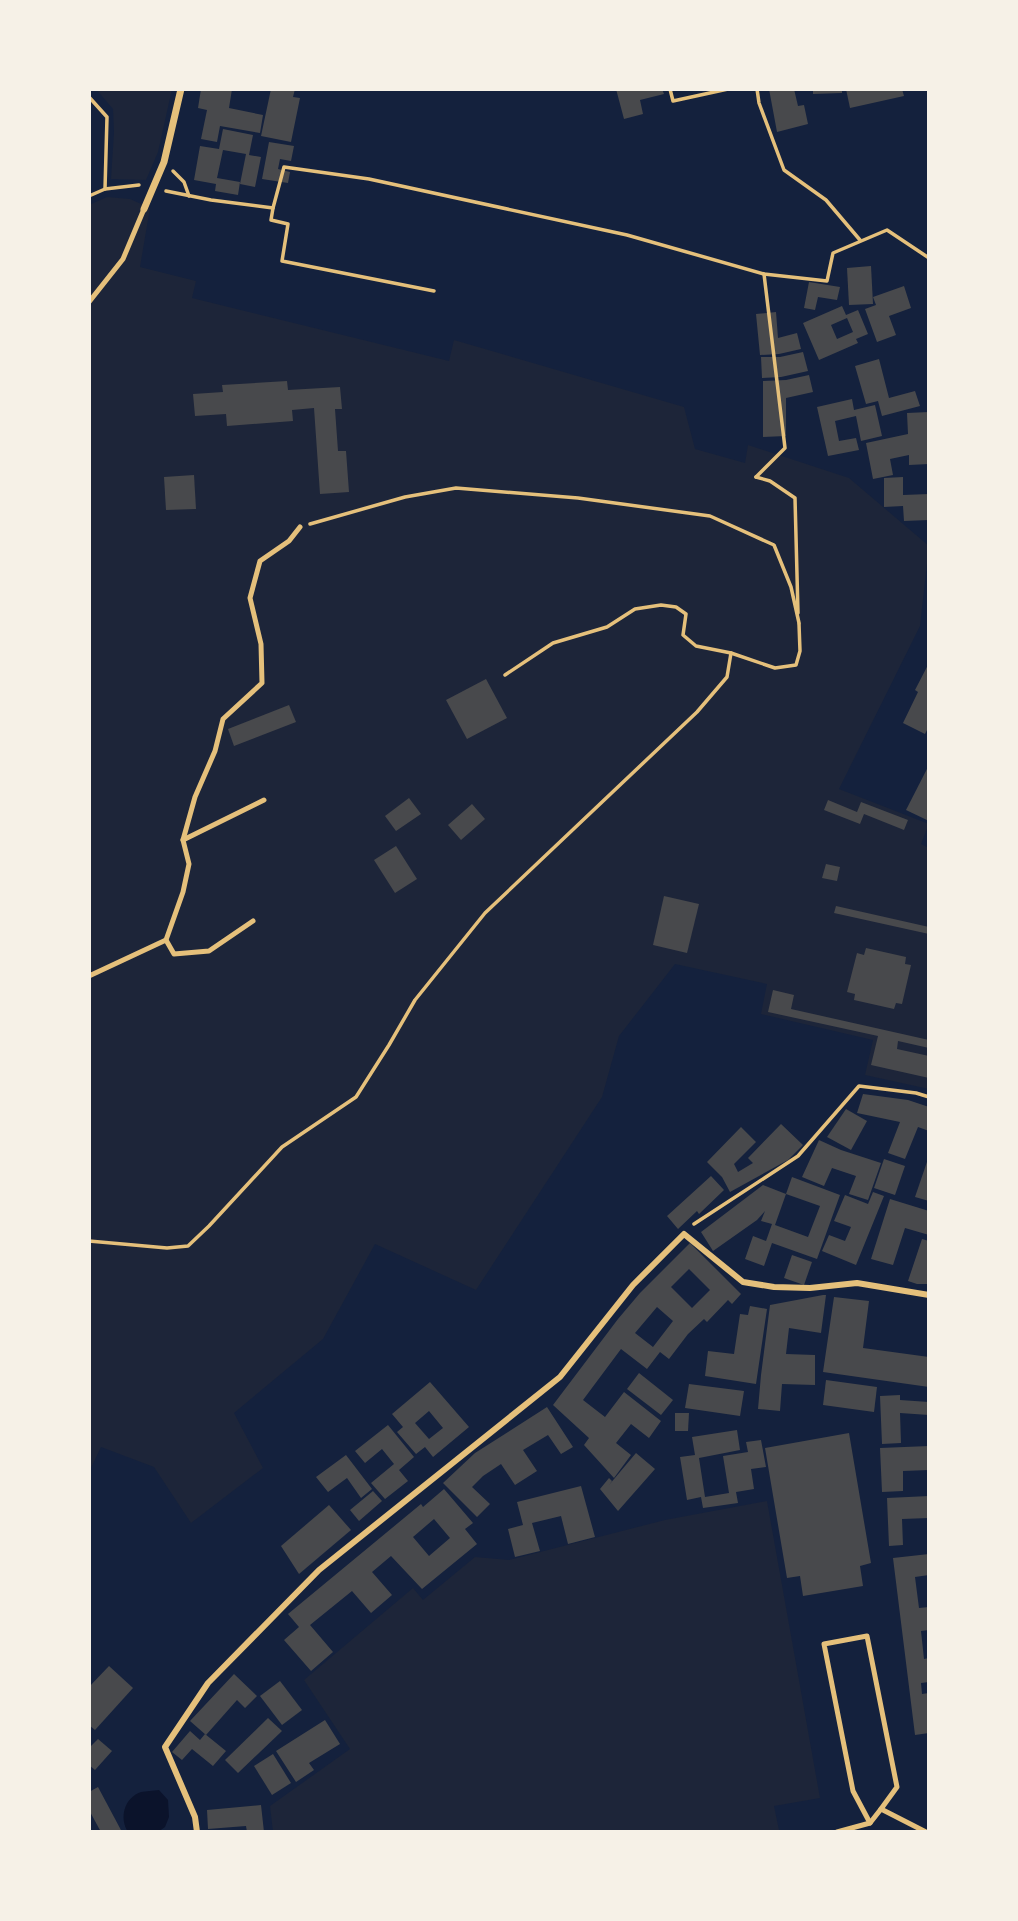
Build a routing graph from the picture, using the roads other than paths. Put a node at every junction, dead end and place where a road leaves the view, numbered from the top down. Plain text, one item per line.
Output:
1 (181, 89) edge
2 (144, 209) joint
3 (89, 302) edge
4 (300, 527) road end
5 (264, 800) dead end
6 (183, 840) junction
7 (253, 921) dead end
8 (166, 940) junction
9 (89, 976) edge
10 (929, 1295) edge
11 (881, 1809) junction
12 (870, 1823) junction
13 (197, 1832) edge
14 (837, 1832) edge
15 (926, 1832) edge

1 - 2 street
2 - 3 lane
4 - 6 lane
5 - 6 lane
6 - 8 lane
7 - 8 lane
8 - 9 lane
10 - 13 street
11 - 12 lane
11 - 12 lane
11 - 15 lane
12 - 14 lane

